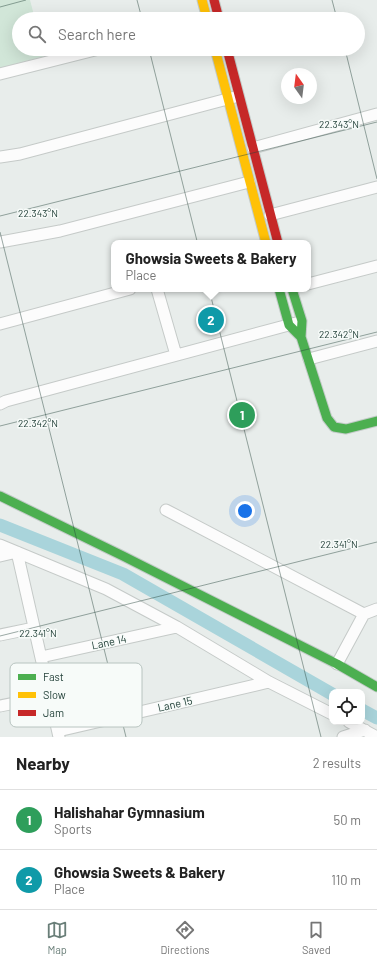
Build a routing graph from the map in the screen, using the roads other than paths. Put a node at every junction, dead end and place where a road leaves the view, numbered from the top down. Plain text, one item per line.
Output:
1 (202, 0) edge
2 (214, 0) edge
3 (205, 12) edge
4 (216, 12) edge
5 (71, 56) edge
6 (217, 56) edge
7 (229, 56) edge
8 (0, 74) edge
9 (239, 96) junction
10 (228, 98) junction
11 (377, 114) edge
12 (252, 148) junction
13 (0, 157) edge
14 (249, 182) junction
15 (377, 187) edge
16 (270, 215) junction
17 (265, 240) edge
18 (277, 240) edge
19 (0, 242) edge
20 (377, 266) edge
21 (311, 283) edge
22 (119, 292) edge
23 (158, 292) edge
24 (280, 292) edge
25 (293, 292) edge
26 (302, 321) junction
27 (0, 324) edge
28 (289, 325) junction
29 (301, 337) junction
30 (377, 341) edge
31 (176, 355) junction
32 (309, 359) junction
33 (0, 404) edge
34 (377, 421) edge
35 (0, 496) edge
36 (166, 510) dead end
37 (0, 545) edge
38 (17, 552) junction
39 (0, 556) edge
40 (377, 608) edge
41 (364, 614) junction
42 (177, 627) junction
43 (34, 628) junction
44 (0, 635) edge
45 (41, 657) junction
46 (42, 663) edge
47 (337, 664) junction
48 (269, 682) junction
49 (377, 687) edge
50 (10, 704) edge
51 (0, 706) edge
52 (329, 712) edge
53 (142, 713) edge
54 (355, 725) edge
55 (86, 727) edge
56 (365, 730) junction
57 (58, 734) edge
58 (343, 737) edge
59 (377, 737) edge

1 - 3 street
2 - 4 street
5 - 8 street
6 - 10 street
7 - 9 street
9 - 10 street
9 - 12 street
10 - 13 street
10 - 14 street
11 - 12 street
12 - 16 street
14 - 17 street
14 - 19 street
15 - 16 street
16 - 18 street
20 - 21 street
22 - 27 street
23 - 31 street
24 - 28 street
25 - 26 street
26 - 28 street
26 - 29 street
28 - 29 street
28 - 31 street
29 - 32 street
30 - 32 street
31 - 33 street
32 - 34 street
35 - 47 street
36 - 41 street
37 - 38 street
38 - 39 street
38 - 42 street
38 - 43 street
40 - 41 street
41 - 47 street
42 - 45 street, Lane 14
42 - 48 street
43 - 44 street
43 - 45 street
45 - 46 street
47 - 49 street
48 - 52 street
48 - 53 street, Lane 15
50 - 51 street
54 - 56 street
55 - 57 street, Lane 15
56 - 58 street
56 - 59 street

